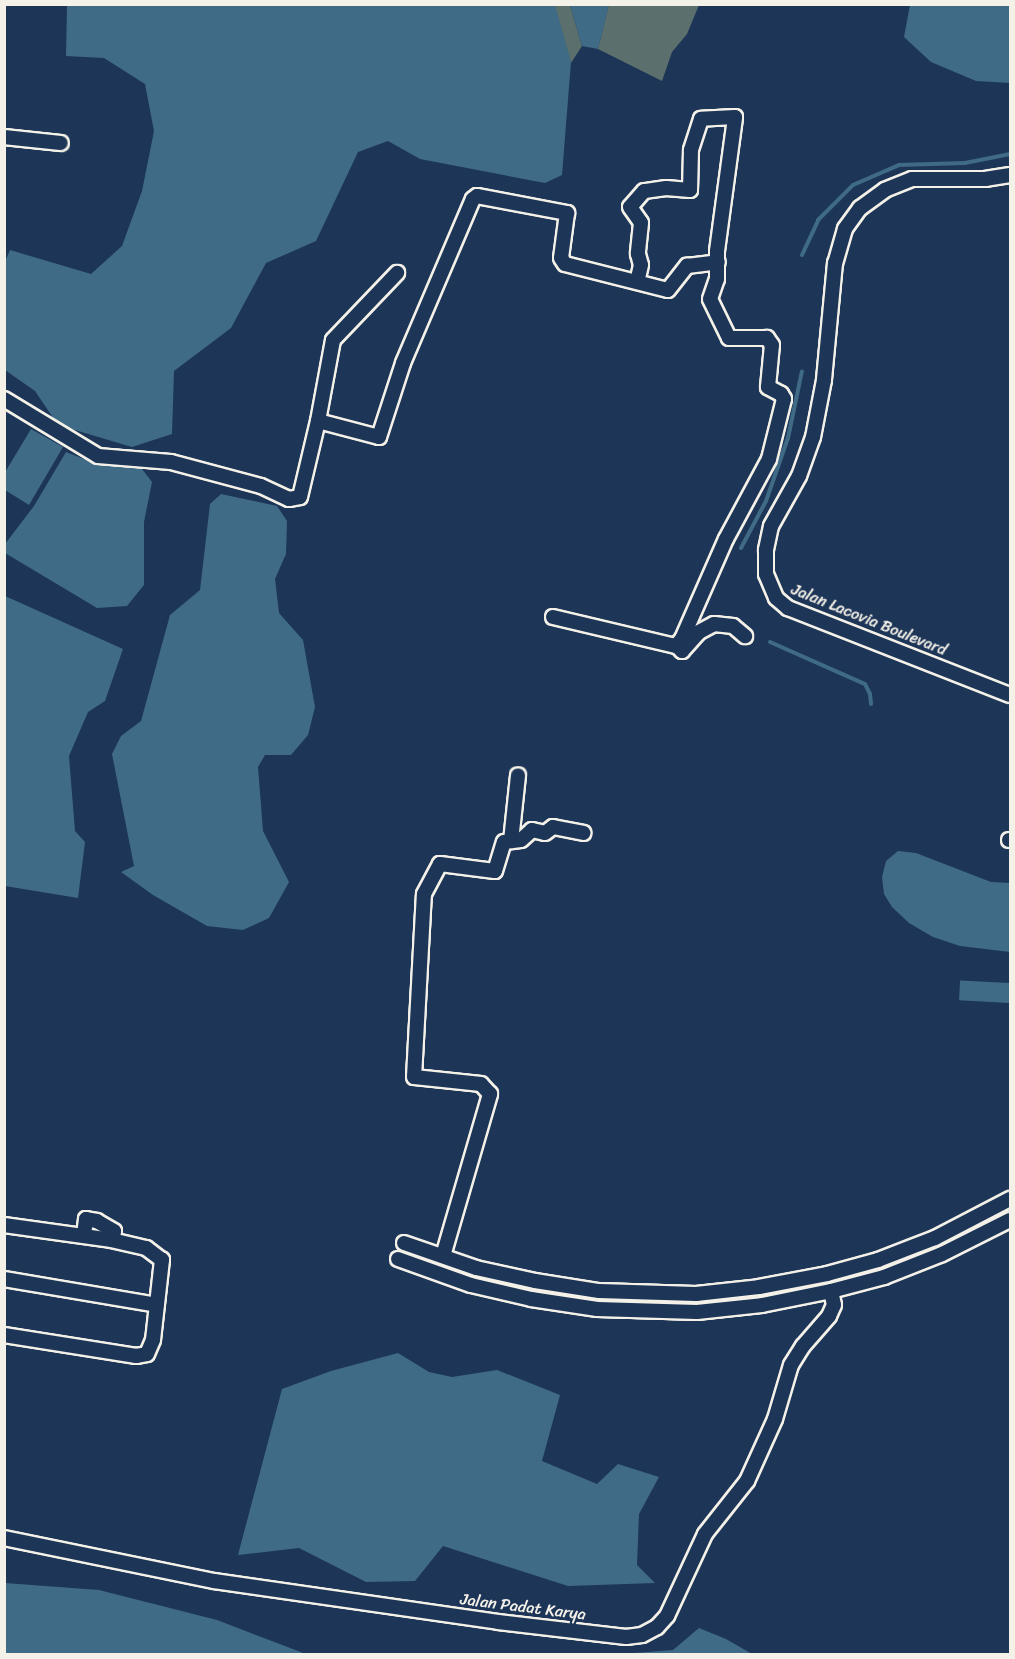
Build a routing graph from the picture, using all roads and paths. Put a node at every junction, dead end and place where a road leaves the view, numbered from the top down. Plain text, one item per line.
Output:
1 (4, 137) edge
2 (61, 143) dead end
3 (1011, 175) edge
4 (718, 262) junction
5 (397, 273) dead end
6 (637, 282) junction
7 (4, 399) edge
8 (318, 421) junction
9 (553, 617) dead end
10 (745, 636) dead end
11 (676, 646) junction
12 (1009, 691) edge
13 (518, 775) dead end
14 (583, 833) dead end
15 (511, 841) junction
16 (1011, 1199) edge
17 (1011, 1220) edge
18 (970, 1221) junction
19 (4, 1225) edge
20 (977, 1238) junction
21 (404, 1243) dead end
22 (442, 1256) junction
23 (398, 1259) dead end
24 (4, 1279) edge
25 (831, 1292) junction
26 (666, 1295) junction
27 (157, 1305) junction
28 (665, 1313) junction
29 (4, 1335) edge
30 (4, 1538) edge

1 - 2 street
3 - 12 street, Jalan Lacovia Boulevard
4 - 6 street
4 - 6 street
4 - 11 street
5 - 8 street
6 - 8 street
7 - 8 street
9 - 11 street
10 - 11 street
13 - 15 street
14 - 15 street
15 - 22 street
16 - 18 street
17 - 20 street
18 - 20 street
18 - 26 street
19 - 27 street
20 - 25 street
21 - 22 street
22 - 26 street
23 - 28 street
24 - 27 street
25 - 28 street
25 - 30 street, Jalan Padat Karya
26 - 28 street
27 - 29 street

